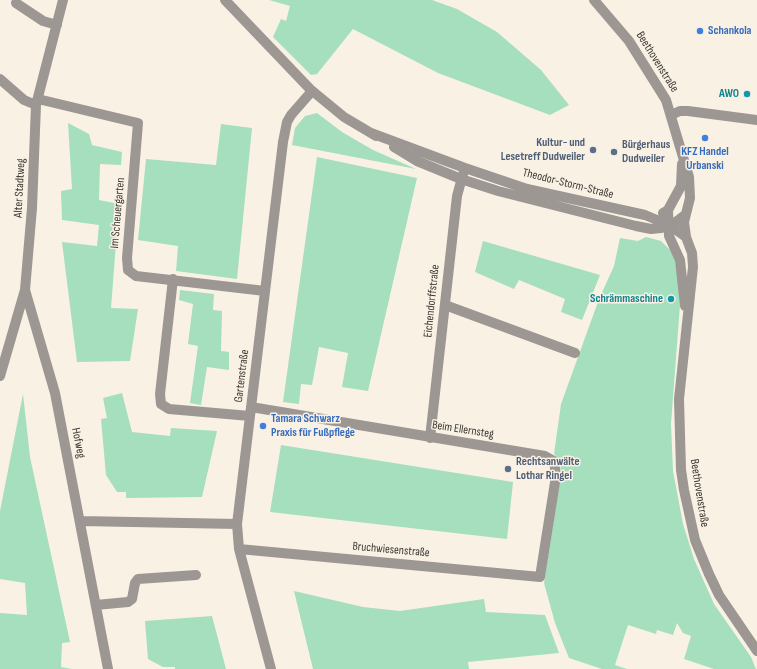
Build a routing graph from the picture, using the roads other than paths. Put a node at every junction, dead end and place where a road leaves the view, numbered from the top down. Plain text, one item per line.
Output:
1 (63, 0) edge
2 (225, 0) edge
3 (594, 0) edge
4 (16, 2) dead end
5 (57, 25) junction
6 (0, 79) edge
7 (312, 91) junction
8 (37, 102) junction
9 (671, 115) junction
10 (757, 120) edge
11 (371, 133) junction
12 (680, 148) junction
13 (465, 168) junction
14 (461, 179) junction
15 (668, 210) junction
16 (645, 215) junction
17 (684, 215) junction
18 (669, 225) junction
19 (642, 227) junction
20 (686, 237) junction
21 (671, 242) junction
22 (173, 279) junction
23 (25, 290) junction
24 (265, 291) junction
25 (445, 305) junction
26 (686, 322) junction
27 (575, 353) dead end
28 (0, 376) edge
29 (250, 412) junction
30 (430, 438) junction
31 (80, 521) junction
32 (237, 524) junction
33 (239, 549) junction
34 (196, 575) dead end
35 (540, 577) joint
36 (96, 605) junction
37 (757, 651) edge
38 (108, 669) edge
39 (271, 669) edge

1 - 5 street, Alter Stadtweg
2 - 7 street, Theodor-Storm-Straße
3 - 9 street, Beethovenstraße
4 - 5 street
5 - 8 street, Alter Stadtweg
6 - 8 street
7 - 11 street, Theodor-Storm-Straße
7 - 24 street, Gartenstraße
8 - 22 street, Im Scheuergarten
8 - 23 street, Alter Stadtweg
9 - 10 street
9 - 12 street, Beethovenstraße
11 - 13 street, Theodor-Storm-Straße
11 - 14 street, Theodor-Storm-Straße
12 - 15 street, Beethovenstraße
12 - 17 street, Beethovenstraße
13 - 14 street, Eichendorffstraße
13 - 16 street, Theodor-Storm-Straße
14 - 19 street, Theodor-Storm-Straße
14 - 25 street, Eichendorffstraße
15 - 16 street
15 - 18 street, Beethovenstraße
16 - 18 street, Theodor-Storm-Straße
17 - 18 street
17 - 20 street, Beethovenstraße
18 - 19 street
18 - 20 street
18 - 21 street, Beethovenstraße
19 - 21 street
20 - 26 street, Beethovenstraße
21 - 26 street, Beethovenstraße
22 - 24 street, Im Scheuergarten
22 - 29 street, Beim Ellernsteg
23 - 28 street, Alter Stadtweg
23 - 31 street, Hofweg
24 - 29 street, Gartenstraße
25 - 27 street
25 - 30 street, Eichendorffstraße
26 - 37 street, Beethovenstraße
29 - 30 street, Beim Ellernsteg
29 - 32 street, Gartenstraße
30 - 35 street, Beim Ellernsteg
31 - 32 street
31 - 36 street, Hofweg
32 - 33 street, Gartenstraße
33 - 35 street, Bruchwiesenstraße
33 - 39 street, Gartenstraße
34 - 36 street
36 - 38 street, Hofweg

